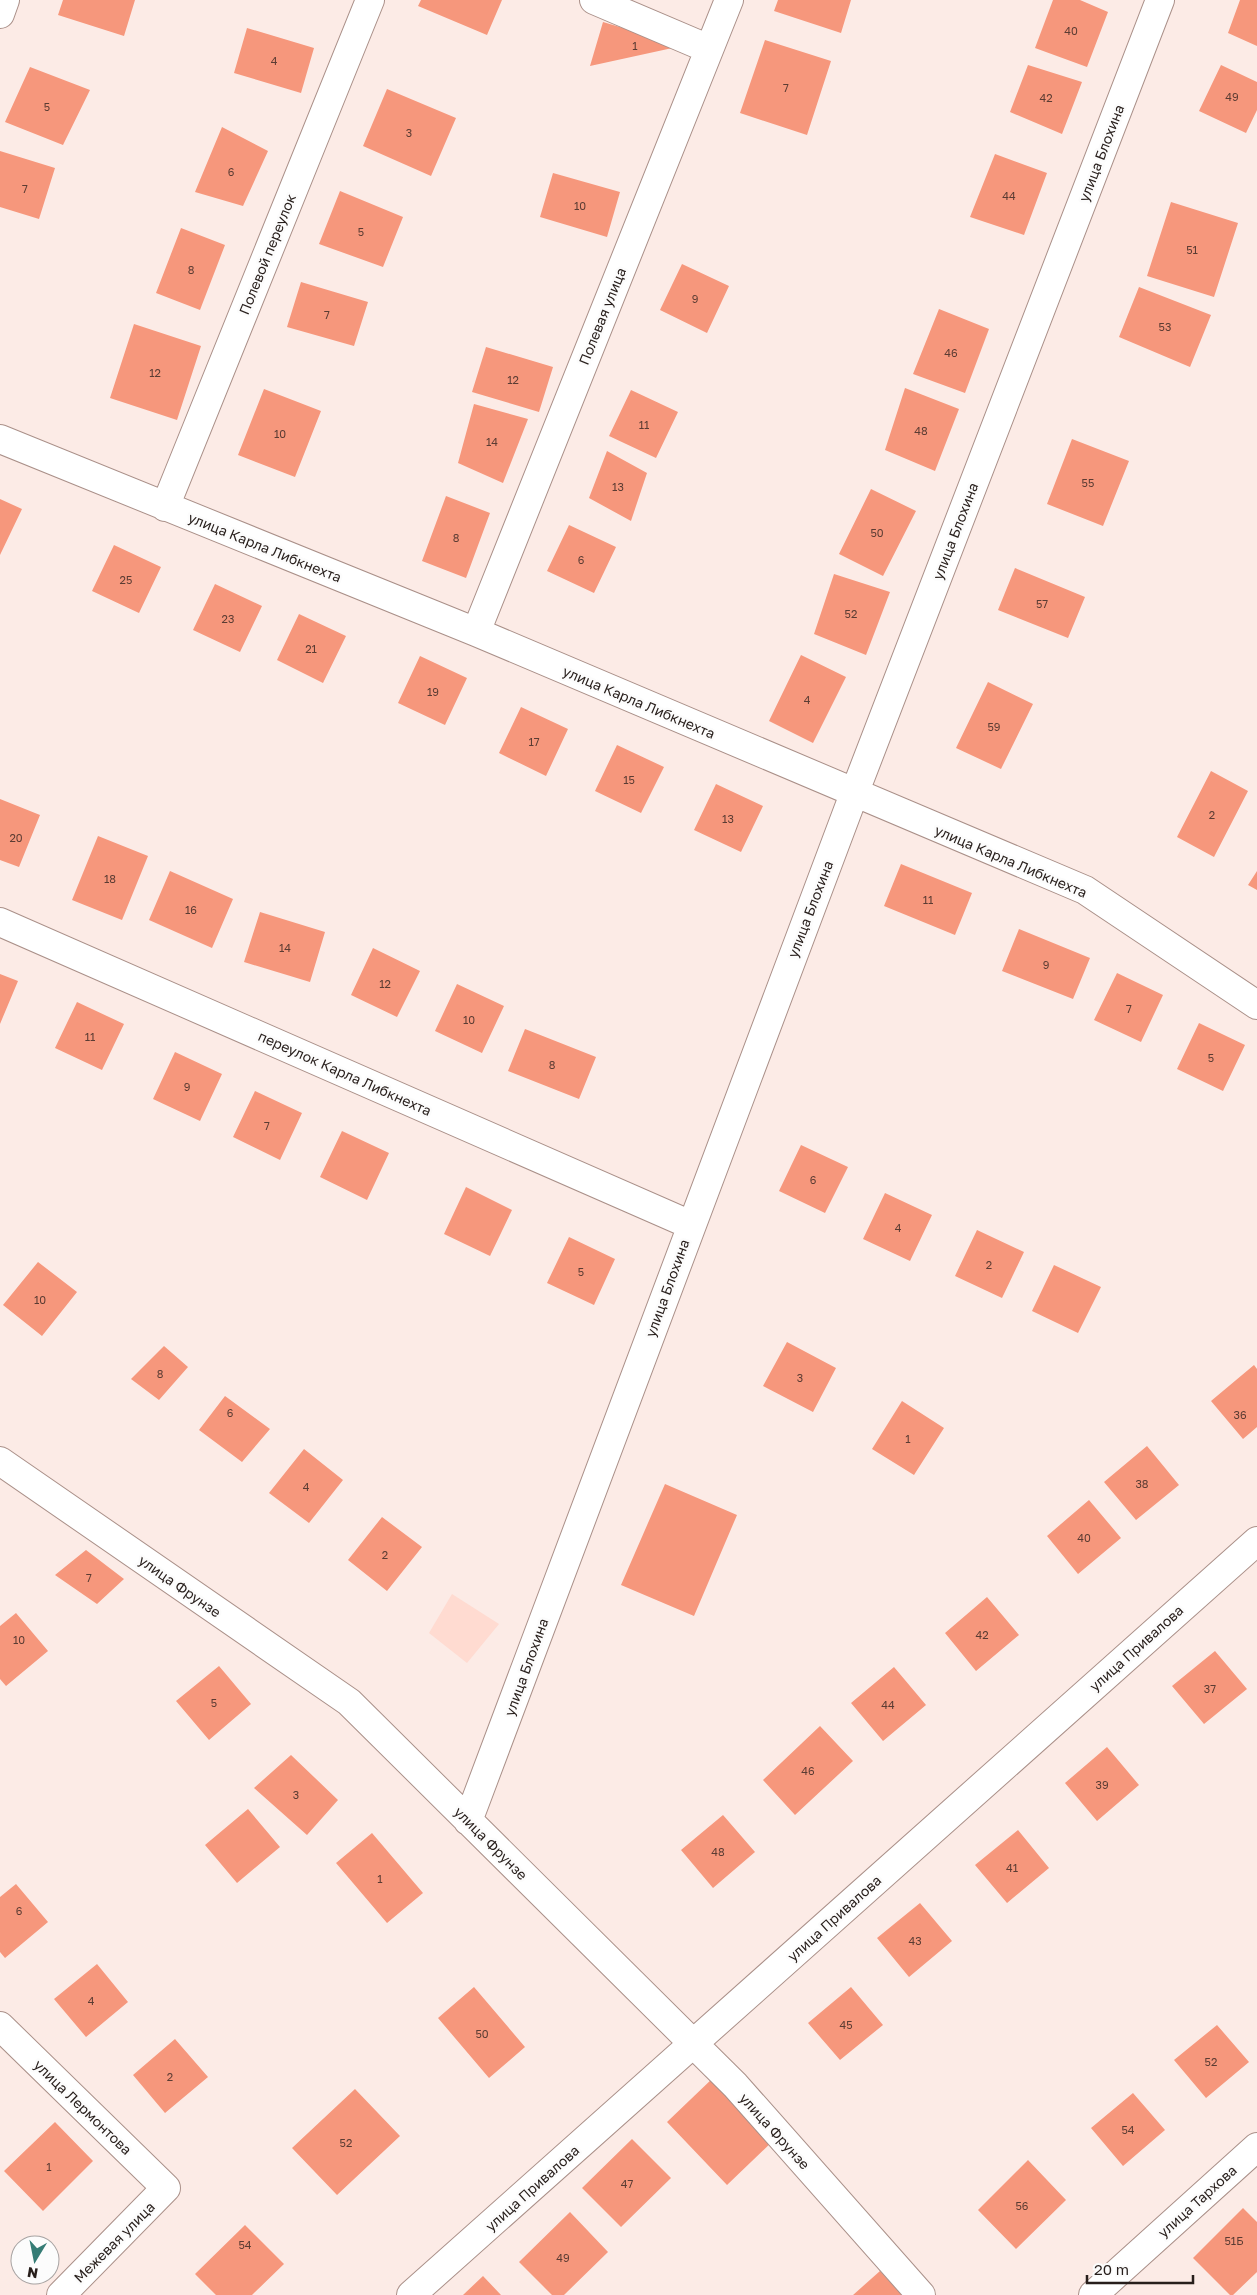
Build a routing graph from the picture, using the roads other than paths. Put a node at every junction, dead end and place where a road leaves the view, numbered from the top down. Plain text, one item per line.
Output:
1 (5, 0) edge
2 (370, 0) edge
3 (594, 0) edge
4 (729, 0) edge
5 (1160, 0) edge
6 (0, 14) edge
7 (710, 49) junction
8 (0, 439) edge
9 (165, 507) junction
10 (476, 632) junction
11 (854, 794) junction
12 (0, 922) edge
13 (1257, 1005) edge
14 (691, 1225) junction
15 (0, 1461) edge
16 (1257, 1541) edge
17 (468, 1821) junction
18 (0, 2026) edge
19 (693, 2044) junction
20 (1257, 2147) edge
21 (166, 2188) joint
22 (61, 2295) edge
23 (411, 2295) edge
24 (921, 2295) edge
25 (1093, 2295) edge

1 - 6 street
2 - 9 street, Полевой переулок
3 - 7 street
4 - 7 street, Полевая улица
5 - 11 street, улица Блохина
7 - 10 street, Полевая улица
8 - 9 street, улица Карла Либкнехта
9 - 10 street, улица Карла Либкнехта
10 - 11 street, улица Карла Либкнехта
11 - 13 street, улица Карла Либкнехта
11 - 14 street, улица Блохина
12 - 14 street, переулок Карла Либкнехта
14 - 17 street, улица Блохина
15 - 17 street, улица Фрунзе
16 - 19 street, улица Привалова
17 - 19 street, улица Фрунзе
18 - 21 street, улица Лермонтова
19 - 23 street, улица Привалова
19 - 24 street, улица Фрунзе
20 - 25 street, улица Тархова
21 - 22 street, Межевая улица

